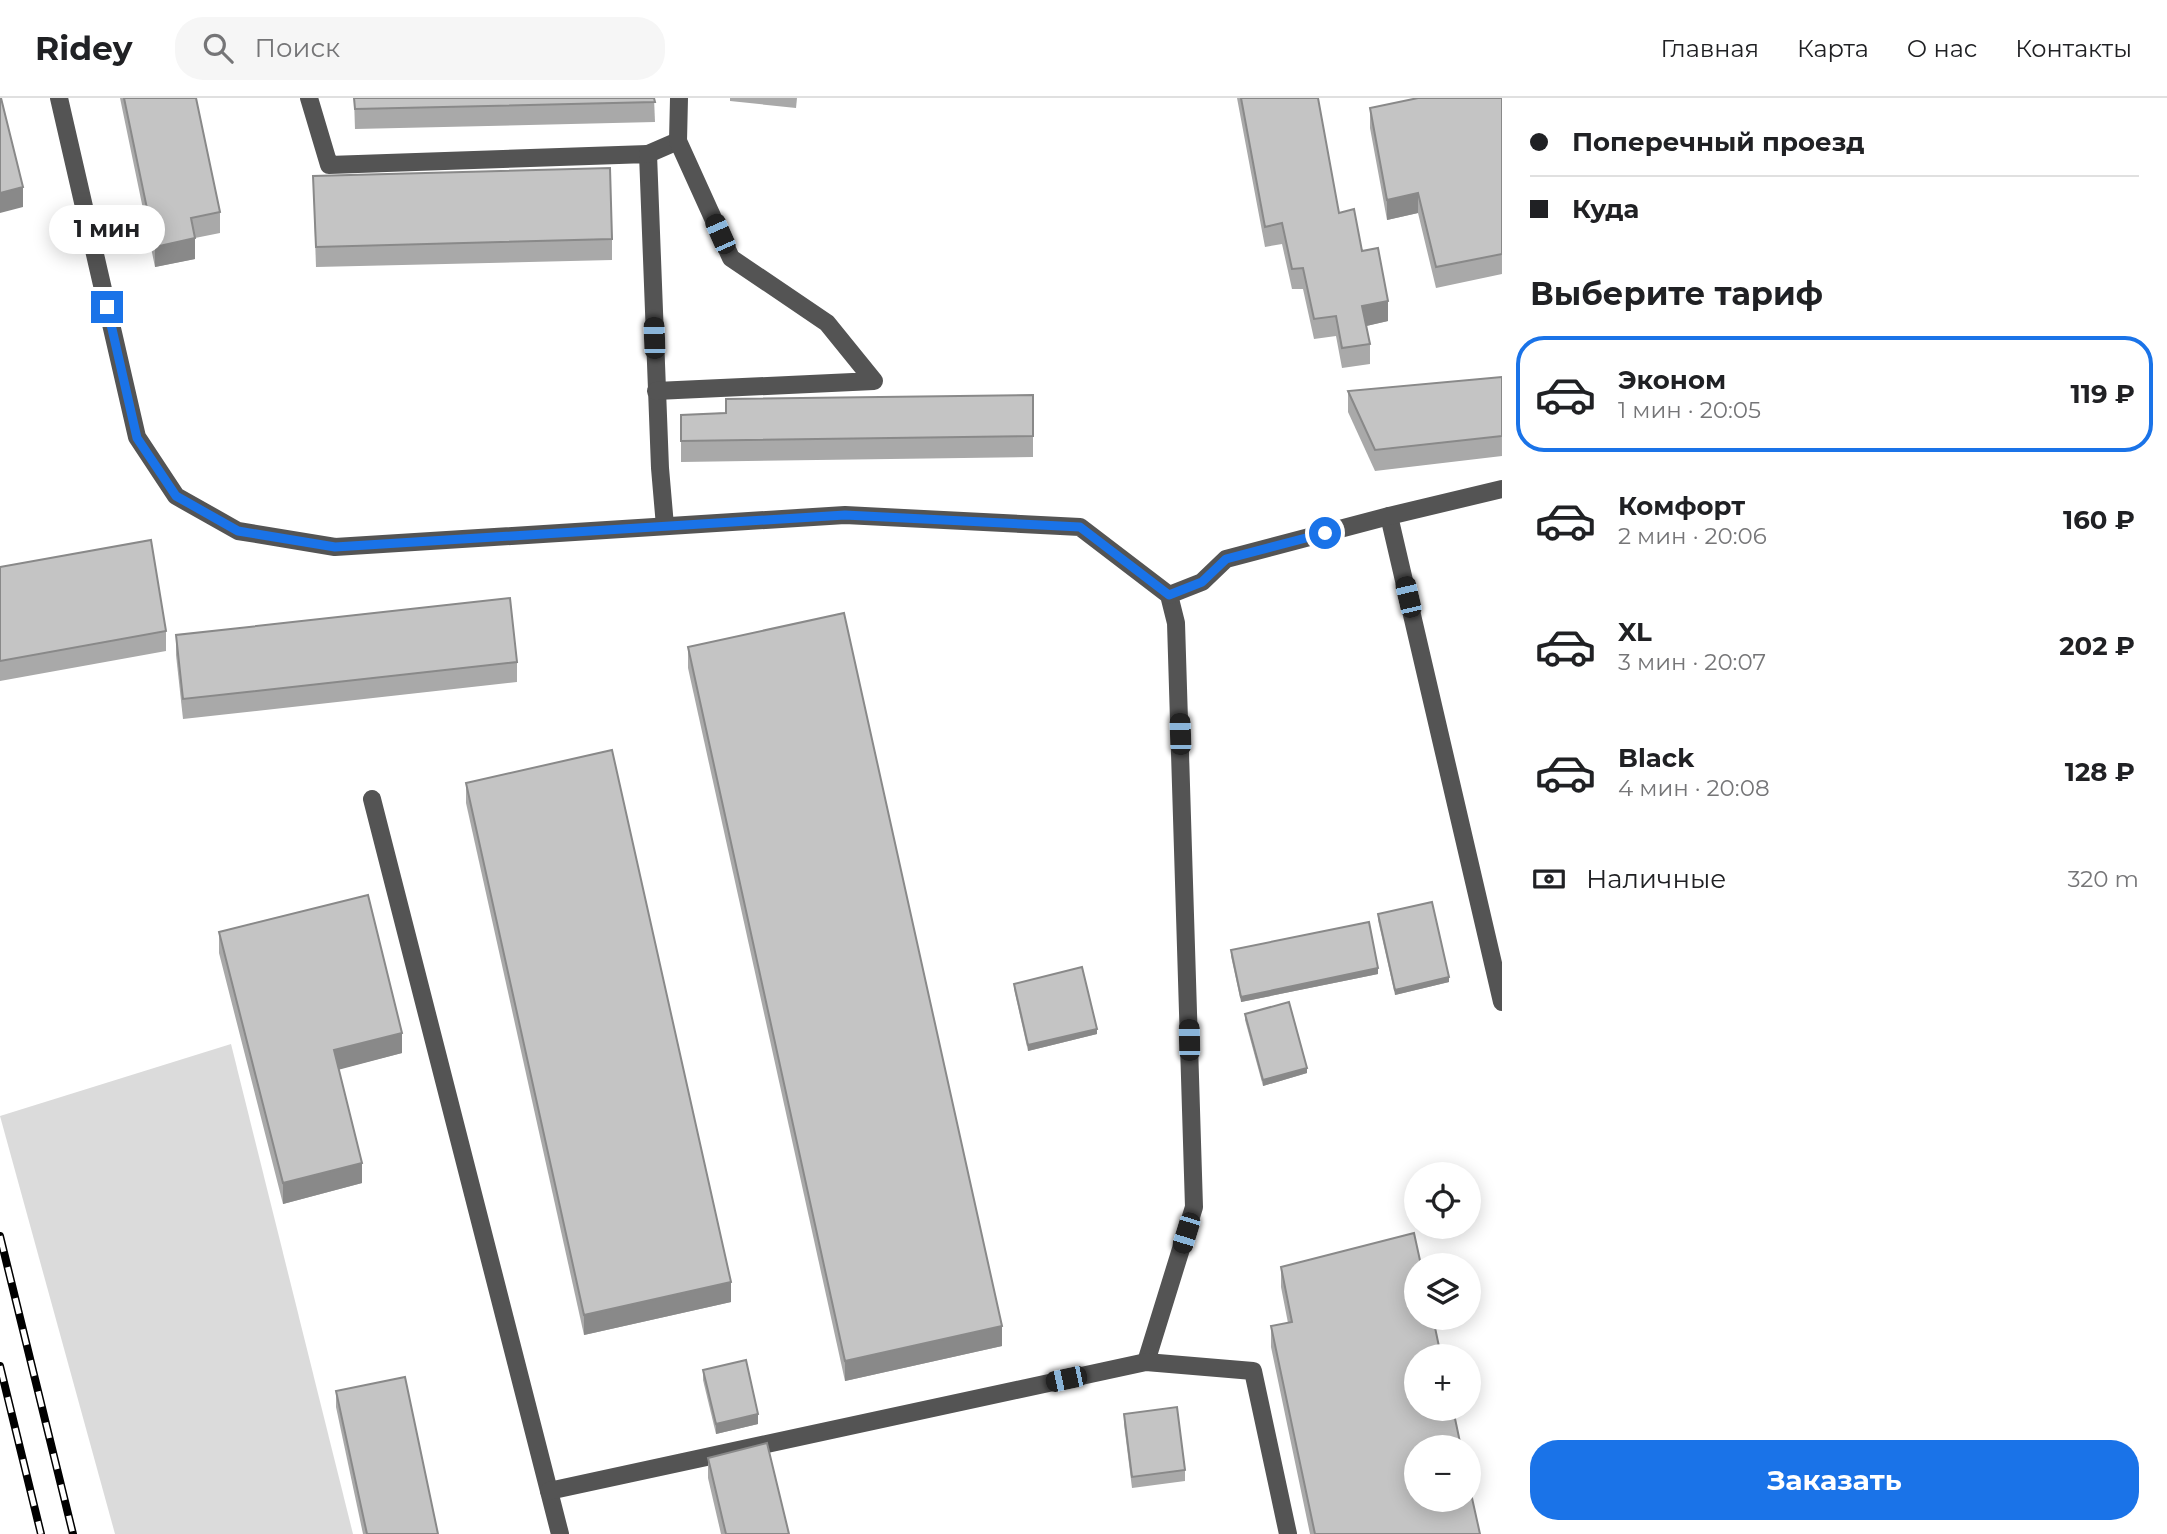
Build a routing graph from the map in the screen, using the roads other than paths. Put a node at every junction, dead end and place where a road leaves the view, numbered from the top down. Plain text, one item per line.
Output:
1 (59, 98) edge
2 (309, 98) edge
3 (679, 98) edge
4 (678, 141) junction
5 (648, 154) junction
6 (656, 391) junction
7 (1502, 489) edge
8 (1390, 516) junction
9 (665, 526) junction
10 (1169, 595) junction
11 (372, 799) dead end
12 (1502, 1002) edge
13 (1146, 1362) junction
14 (549, 1491) junction
15 (560, 1534) edge
16 (1288, 1534) edge

1 - 9 street
2 - 5 street
3 - 4 street
4 - 5 street
4 - 6 street
5 - 6 street
6 - 9 street
7 - 8 street
8 - 10 street
8 - 12 street
9 - 10 street
10 - 13 street
11 - 14 street
13 - 14 street
13 - 16 street
14 - 15 street

